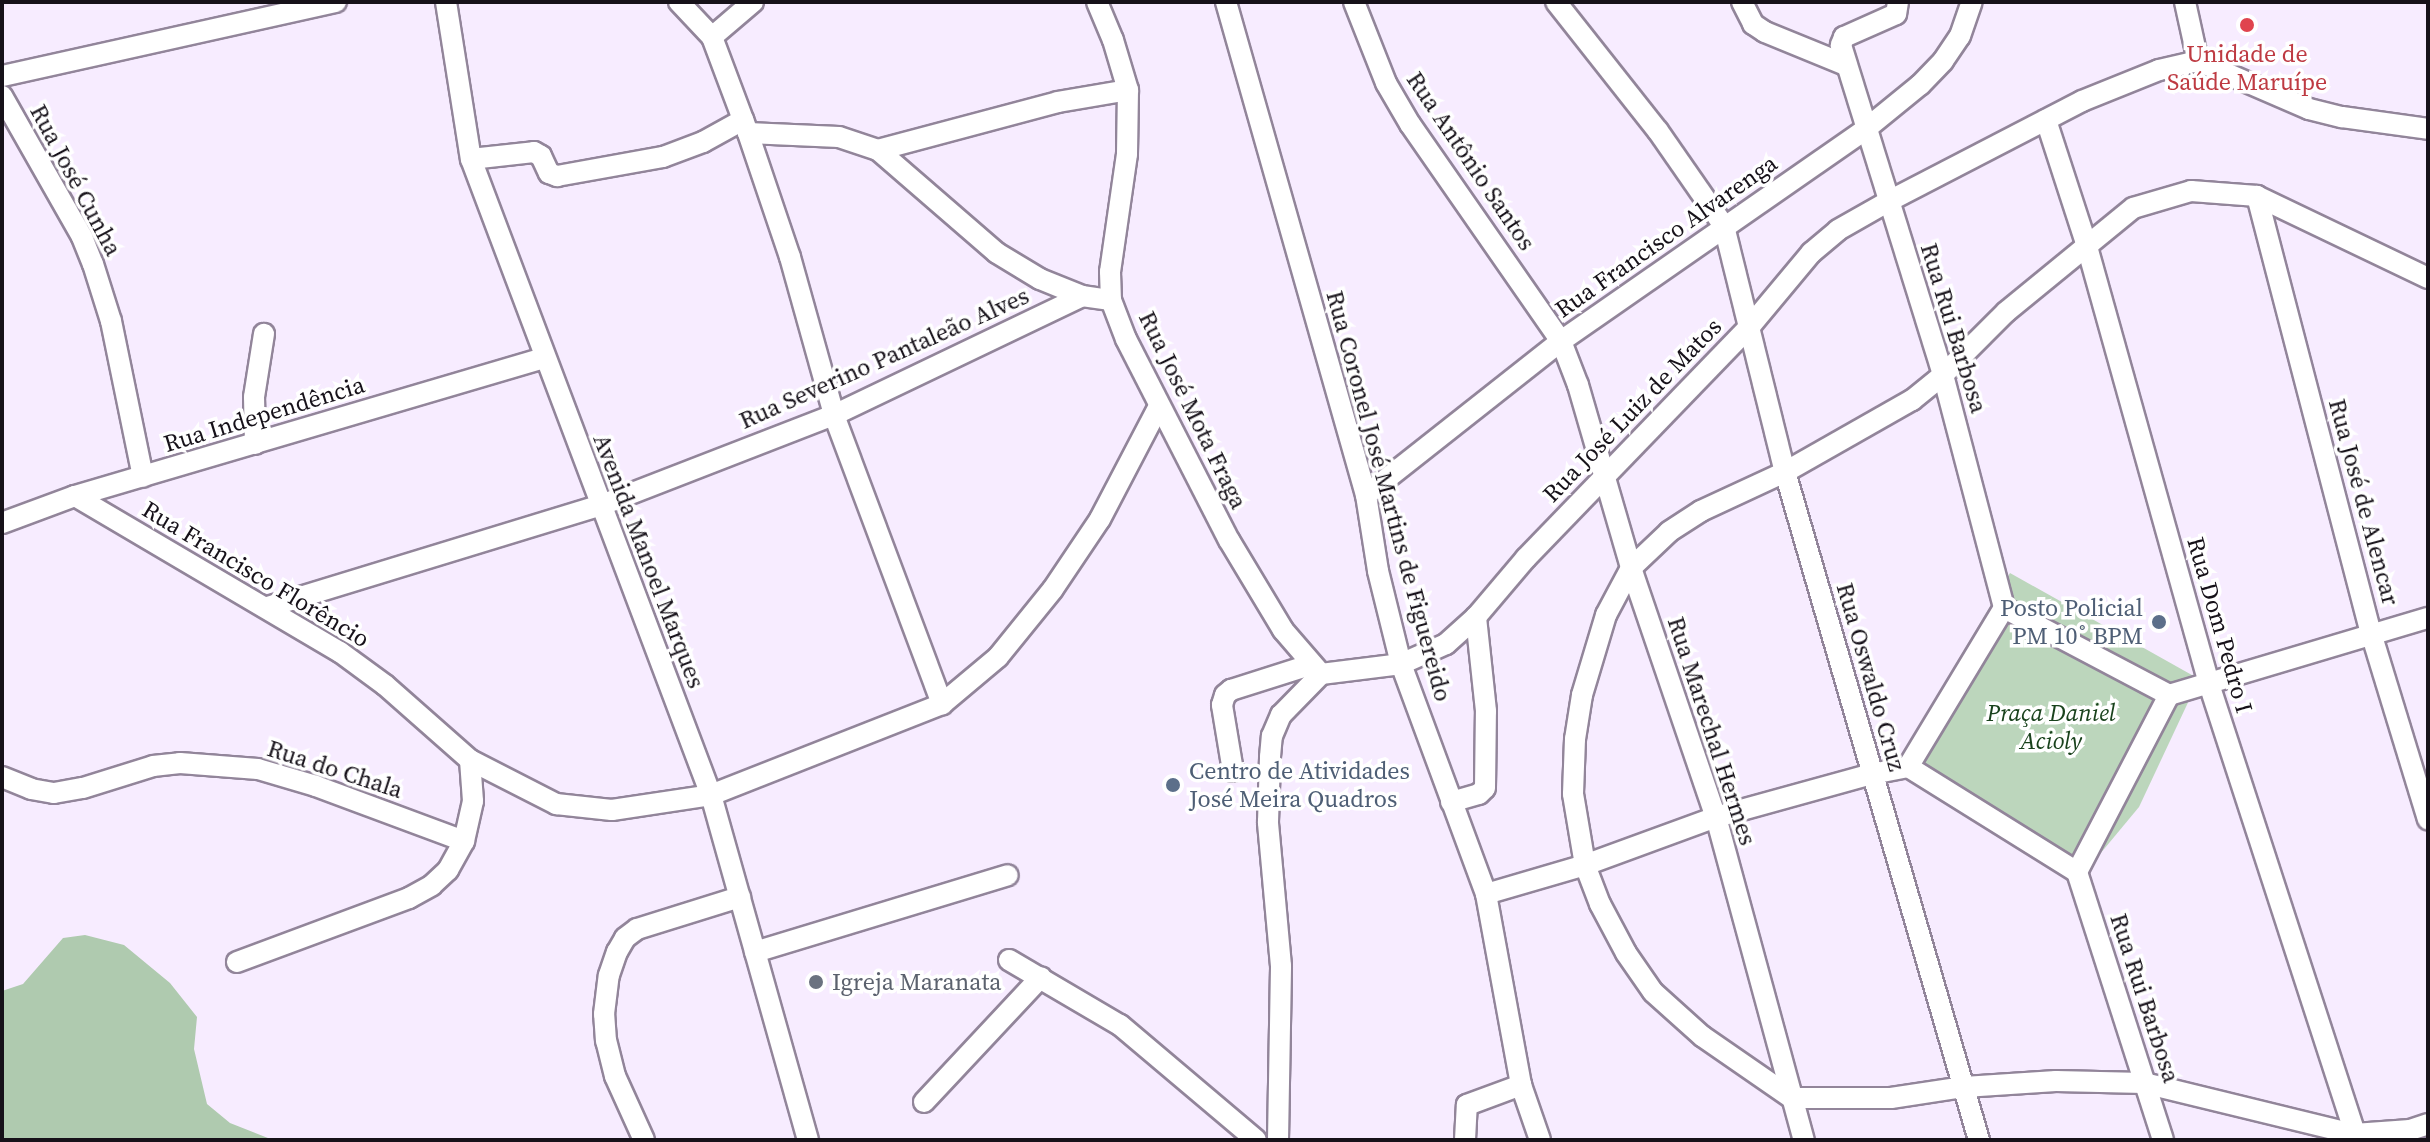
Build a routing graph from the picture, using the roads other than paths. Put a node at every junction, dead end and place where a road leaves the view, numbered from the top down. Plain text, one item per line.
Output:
1 (336, 2) edge
2 (446, 2) edge
3 (679, 2) edge
4 (753, 2) edge
5 (1097, 2) edge
6 (1226, 2) edge
7 (1354, 2) edge
8 (1556, 2) edge
9 (1742, 2) edge
10 (1898, 2) edge
11 (1972, 2) edge
12 (2185, 2) edge
13 (712, 37) junction
14 (2198, 61) junction
15 (1846, 65) junction
16 (2, 76) edge
17 (1128, 90) junction
18 (2, 96) edge
19 (2046, 120) junction
20 (745, 126) junction
21 (1867, 128) junction
22 (2428, 129) edge
23 (878, 150) junction
24 (471, 159) junction
25 (2257, 196) junction
26 (1889, 201) junction
27 (1724, 226) junction
28 (2086, 243) junction
29 (2428, 278) edge
30 (1082, 296) junction
31 (1111, 300) junction
32 (1751, 325) junction
33 (264, 334) dead end
34 (1561, 341) junction
35 (543, 358) junction
36 (1943, 375) junction
37 (1159, 406) junction
38 (834, 415) junction
39 (255, 444) junction
40 (1785, 472) junction
41 (143, 477) junction
42 (1604, 479) junction
43 (1366, 495) junction
44 (75, 496) junction
45 (599, 506) junction
46 (2, 523) edge
47 (1631, 568) junction
48 (268, 607) junction
49 (2004, 608) junction
50 (1476, 617) junction
51 (2428, 617) edge
52 (2371, 633) junction
53 (1401, 664) junction
54 (1315, 670) junction
55 (2209, 684) junction
56 (2169, 695) junction
57 (942, 704) junction
58 (470, 760) junction
59 (1908, 767) junction
60 (1233, 771) dead end
61 (1872, 774) junction
62 (2, 777) edge
63 (711, 795) junction
64 (1451, 802) junction
65 (1716, 817) junction
66 (2428, 820) edge
67 (464, 841) junction
68 (1585, 865) junction
69 (2077, 872) junction
70 (1008, 875) dead end
71 (1486, 894) junction
72 (740, 897) junction
73 (755, 952) junction
74 (1009, 960) dead end
75 (237, 962) dead end
76 (1041, 977) junction
77 (2144, 1083) junction
78 (1521, 1085) junction
79 (1964, 1087) junction
80 (1792, 1098) junction
81 (924, 1102) dead end
82 (2428, 1124) edge
83 (1243, 1136) edge
84 (2355, 1137) edge
85 (644, 1140) edge
86 (808, 1140) edge
87 (1278, 1140) edge
88 (1465, 1140) edge
89 (1540, 1140) edge
90 (1804, 1140) edge
91 (1979, 1140) edge
92 (2163, 1140) edge

1 - 16 street
2 - 24 street, Avenida Manoel Marques
3 - 13 street
4 - 13 street
5 - 17 street, Rua José Mota Fraga
6 - 43 street, Rua Coronel José Martins de Figuereido
7 - 34 street, Rua Antônio Santos
8 - 27 street, Rua Oswaldo Cruz
9 - 15 street
10 - 15 street
11 - 21 street, Rua Francisco Alvarenga
12 - 14 street
13 - 20 street
14 - 19 street, Rua José Luiz de Matos
14 - 22 street
15 - 21 street, Rua Rui Barbosa
17 - 23 street
17 - 31 street, Rua José Mota Fraga
18 - 41 street, Rua José Cunha
19 - 26 street, Rua José Luiz de Matos
19 - 28 street, Rua Dom Pedro I
20 - 23 street
20 - 24 street
20 - 38 street
21 - 26 street, Rua Rui Barbosa
21 - 27 street, Rua Francisco Alvarenga
23 - 30 street
24 - 35 street, Avenida Manoel Marques
25 - 28 street
25 - 29 street
25 - 52 street, Rua José de Alencar
26 - 32 street, Rua José Luiz de Matos
26 - 36 street, Rua Rui Barbosa
27 - 32 street, Rua Oswaldo Cruz
27 - 34 street, Rua Francisco Alvarenga
28 - 36 street
28 - 55 street, Rua Dom Pedro I
30 - 31 street
30 - 38 street, Rua Severino Pantaleão Alves
31 - 37 street, Rua José Mota Fraga
32 - 40 street, Rua Oswaldo Cruz
32 - 42 street, Rua José Luiz de Matos
33 - 39 street
34 - 42 street, Rua Marechal Hermes
34 - 43 street, Rua Francisco Alvarenga
35 - 39 street, Rua Independência
35 - 45 street, Avenida Manoel Marques
36 - 40 street
36 - 49 street, Rua Rui Barbosa
37 - 54 street, Rua José Mota Fraga
37 - 57 street, Rua Francisco Florêncio
38 - 45 street, Rua Severino Pantaleão Alves
38 - 57 street
39 - 41 street, Rua Independência
40 - 47 street
40 - 61 street, Rua Oswaldo Cruz
41 - 44 street, Rua Independência
42 - 47 street, Rua Marechal Hermes
42 - 50 street, Rua José Luiz de Matos
43 - 53 street, Rua Coronel José Martins de Figuereido
44 - 46 street, Rua Independência
44 - 48 street, Rua Francisco Florêncio
45 - 48 street, Rua Severino Pantaleão Alves
45 - 63 street, Avenida Manoel Marques
47 - 65 street, Rua Marechal Hermes
47 - 68 street
48 - 58 street, Rua Francisco Florêncio
49 - 56 street
49 - 59 street
50 - 53 street, Rua José Luiz de Matos
50 - 64 street
51 - 52 street
52 - 55 street
52 - 66 street, Rua José de Alencar
53 - 54 street, Rua José Luiz de Matos
53 - 64 street, Rua Coronel José Martins de Figuereido
54 - 60 street, Rua José Luiz de Matos
54 - 87 street
55 - 56 street
55 - 84 street, Rua Dom Pedro I
56 - 69 street
57 - 63 street, Rua Francisco Florêncio
58 - 63 street, Rua Francisco Florêncio
58 - 67 street
59 - 61 street
59 - 69 street
61 - 65 street
61 - 79 street, Rua Oswaldo Cruz
62 - 67 street, Rua do Chala
63 - 72 street, Avenida Manoel Marques
64 - 71 street, Rua Coronel José Martins de Figuereido
65 - 68 street
65 - 80 street, Rua Marechal Hermes
67 - 75 street
68 - 71 street
68 - 80 street
69 - 77 street, Rua Rui Barbosa
70 - 73 street
71 - 78 street, Rua Coronel José Martins de Figuereido
72 - 73 street, Avenida Manoel Marques
72 - 85 street
73 - 86 street, Avenida Manoel Marques
74 - 76 street
76 - 81 street
76 - 83 street
77 - 79 street
77 - 84 street
77 - 92 street, Rua Rui Barbosa
78 - 88 street
78 - 89 street, Rua Coronel José Martins de Figuereido
79 - 80 street
79 - 91 street, Rua Oswaldo Cruz
80 - 90 street, Rua Marechal Hermes
82 - 84 street

